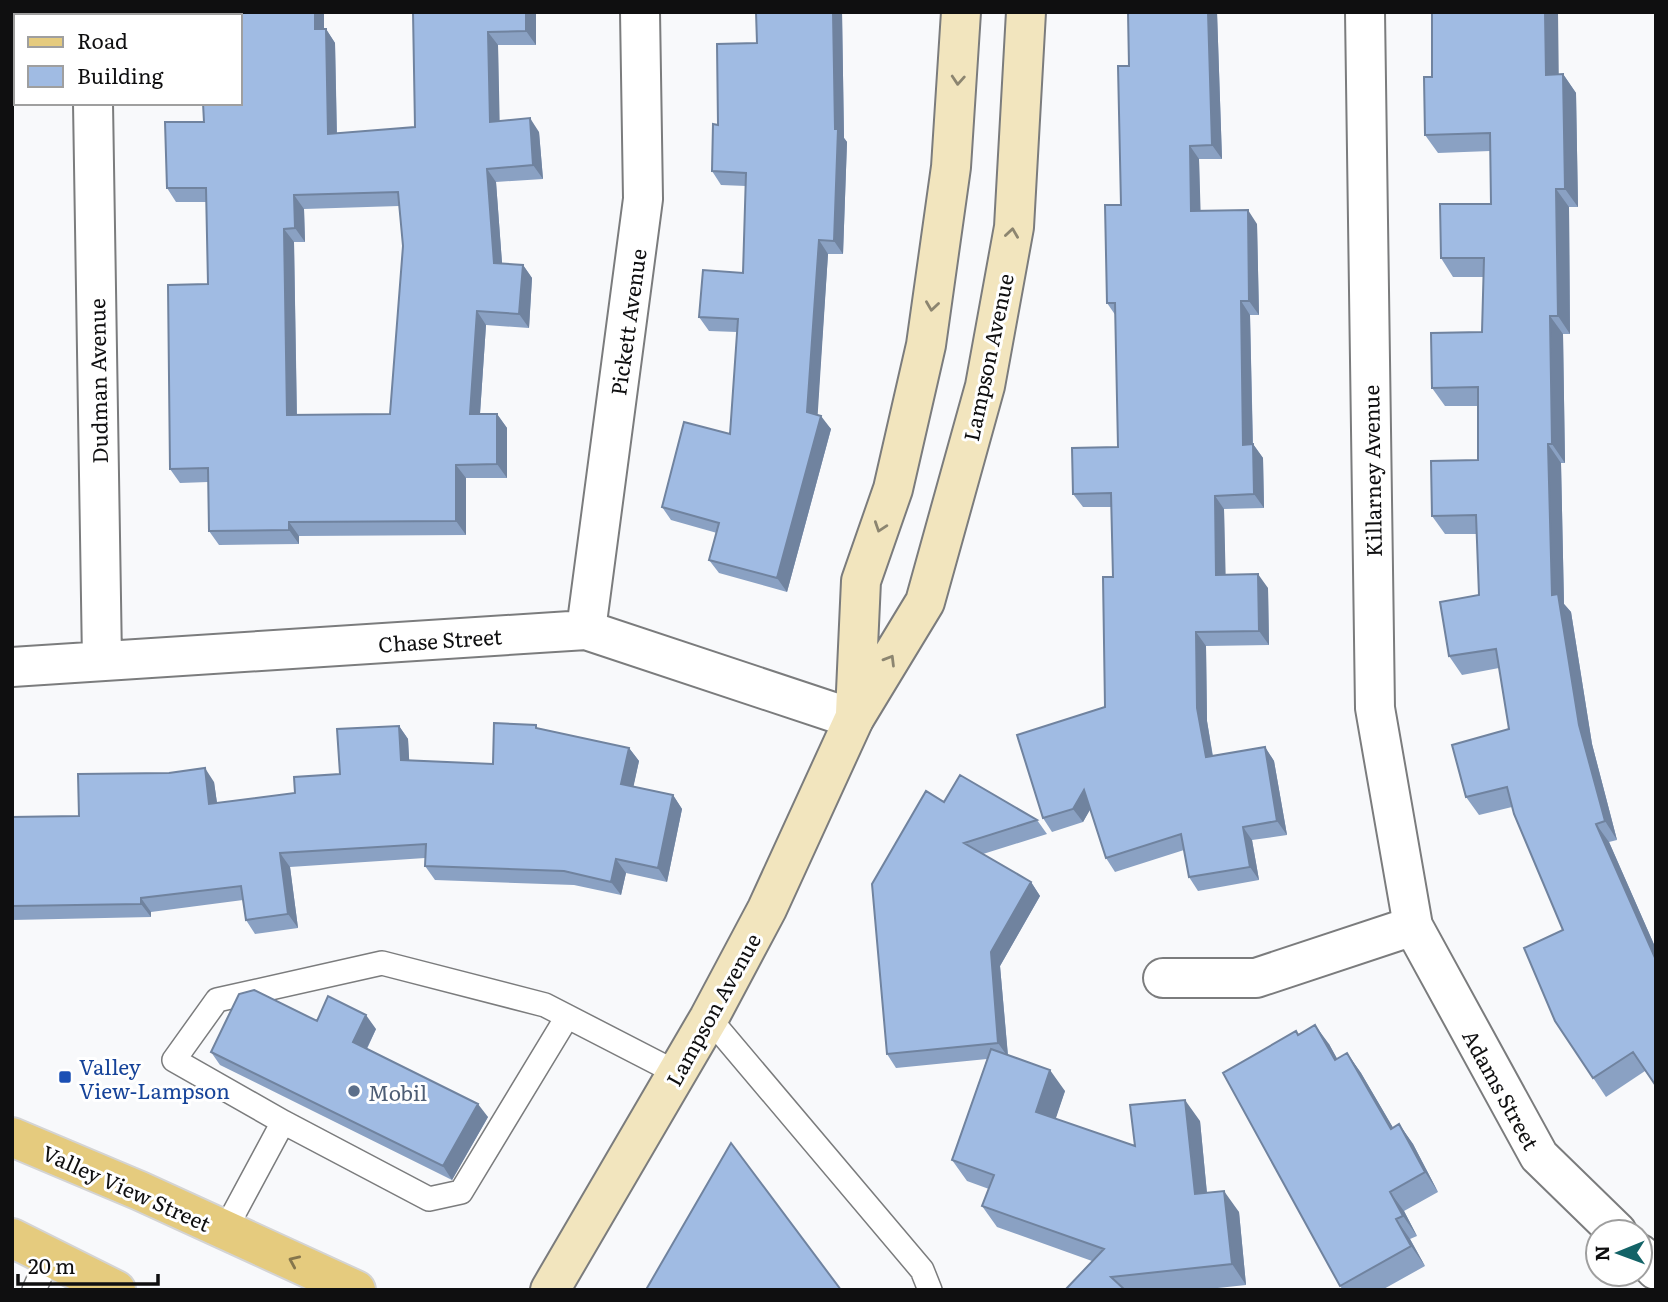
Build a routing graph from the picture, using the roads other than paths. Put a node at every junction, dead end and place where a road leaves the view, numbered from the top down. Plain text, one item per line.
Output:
1 (640, 12) edge
2 (961, 12) edge
3 (1026, 12) edge
4 (1365, 12) edge
5 (93, 105) edge
6 (586, 630) junction
7 (102, 660) junction
8 (12, 667) edge
9 (854, 719) junction
10 (1413, 926) junction
11 (1163, 978) dead end
12 (567, 1017) junction
13 (709, 1018) junction
14 (677, 1073) junction
15 (283, 1122) junction
16 (12, 1138) edge
17 (1603, 1218) edge
18 (225, 1230) junction
19 (12, 1238) edge
20 (41, 1273) edge
21 (117, 1290) edge
22 (356, 1290) edge
23 (550, 1290) edge
24 (930, 1290) edge

1 - 6 street, Pickett Avenue
2 -> 9 main road, Lampson Avenue
9 -> 3 main road, Lampson Avenue
4 - 10 street, Killarney Avenue
5 - 7 street, Dudman Avenue
6 - 7 street, Chase Street
6 - 9 street, Chase Street
7 - 8 street, Chase Street
9 - 13 main road, Lampson Avenue
10 - 11 street
10 - 17 street, Adams Street
12 - 14 lane
12 - 15 lane
12 - 15 lane
13 - 14 main road, Lampson Avenue
13 - 24 lane
14 - 23 main road, Lampson Avenue
15 - 18 lane
16 - 18 main road, Valley View Street
22 -> 18 main road, Valley View Street
19 - 20 main road
20 - 21 main road

